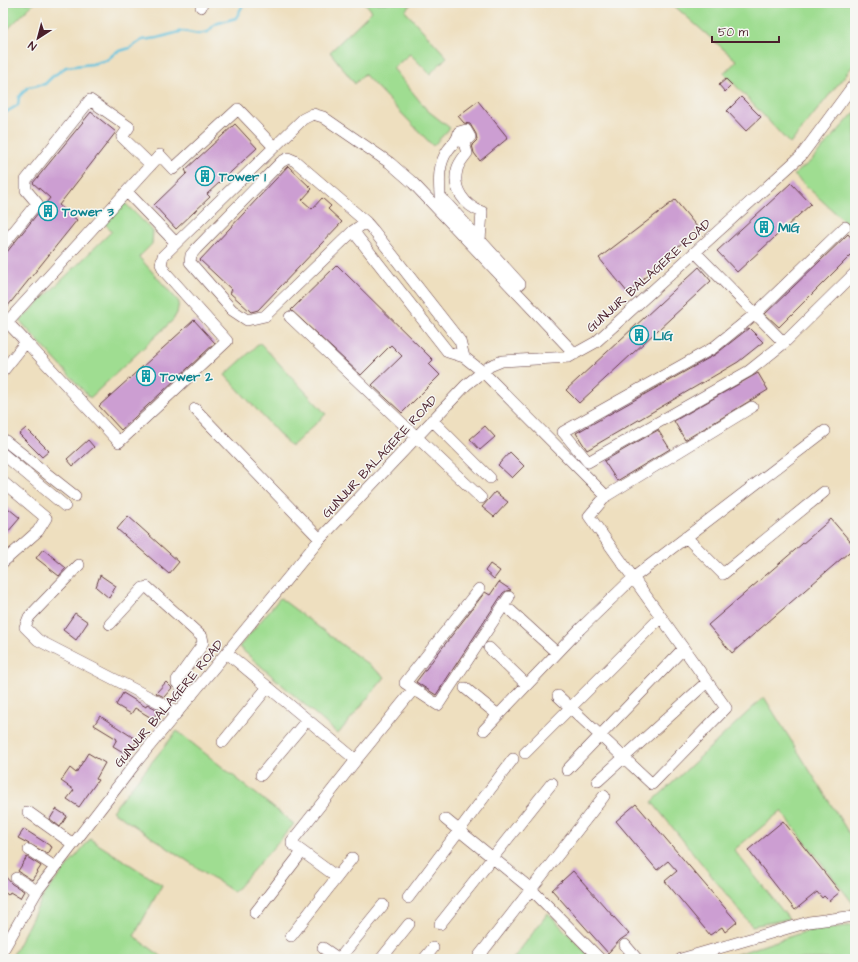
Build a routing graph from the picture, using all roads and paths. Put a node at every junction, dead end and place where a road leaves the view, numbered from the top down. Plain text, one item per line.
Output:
1 (855, 83) edge
2 (274, 147) junction
3 (151, 165) junction
4 (127, 192) junction
5 (366, 222) junction
6 (845, 227) dead end
7 (353, 231) junction
8 (480, 240) junction
9 (176, 243) junction
10 (3, 245) edge
11 (696, 252) junction
12 (855, 273) edge
13 (754, 314) junction
14 (290, 317) dead end
15 (26, 342) junction
16 (784, 343) junction
17 (577, 353) junction
18 (464, 357) junction
19 (3, 371) edge
20 (483, 372) junction
21 (752, 407) dead end
22 (195, 410) dead end
23 (432, 420) junction
24 (825, 431) dead end
25 (417, 436) junction
26 (3, 439) edge
27 (3, 454) edge
28 (490, 478) dead end
29 (3, 482) edge
30 (824, 492) dead end
31 (75, 496) dead end
32 (606, 496) junction
33 (481, 498) dead end
34 (65, 506) dead end
35 (686, 537) junction
36 (320, 540) junction
37 (3, 562) edge
38 (79, 566) dead end
39 (633, 578) junction
40 (479, 588) dead end
41 (509, 597) dead end
42 (512, 611) dead end
43 (661, 617) junction
44 (110, 624) dead end
45 (489, 648) dead end
46 (683, 649) junction
47 (558, 652) junction
48 (227, 653) junction
49 (707, 682) junction
50 (527, 685) junction
51 (268, 687) junction
52 (465, 688) dead end
53 (413, 690) junction
54 (192, 695) junction
55 (558, 696) dead end
56 (570, 708) junction
57 (178, 712) junction
58 (498, 715) junction
59 (307, 720) junction
60 (484, 730) dead end
61 (600, 736) junction
62 (223, 742) dead end
63 (525, 753) dead end
64 (623, 758) junction
65 (513, 759) dead end
66 (356, 760) junction
67 (567, 770) dead end
68 (261, 775) dead end
69 (598, 780) dead end
70 (552, 783) dead end
71 (604, 796) dead end
72 (28, 812) dead end
73 (445, 819) dead end
74 (459, 831) junction
75 (72, 844) junction
76 (29, 850) dead end
77 (302, 852) junction
78 (352, 858) dead end
79 (493, 858) junction
80 (55, 867) junction
81 (336, 877) junction
82 (16, 878) dead end
83 (531, 889) junction
84 (37, 891) junction
85 (408, 898) dead end
86 (383, 905) dead end
87 (255, 913) dead end
88 (855, 916) edge
89 (409, 924) dead end
90 (440, 924) dead end
91 (291, 936) dead end
92 (625, 945) dead end
93 (322, 948) dead end
94 (433, 948) dead end
95 (3, 950) edge
96 (478, 956) dead end
97 (339, 959) edge
98 (381, 959) edge
99 (424, 959) edge
100 (600, 959) edge
101 (637, 959) edge
102 (681, 959) edge

1 - 11 street, GUNJUR BALAGERE ROAD
2 - 3 street
2 - 9 street
2 - 17 street
3 - 4 street
3 - 10 street
4 - 9 street
4 - 15 street
5 - 7 street
5 - 7 street
5 - 18 street
6 - 13 street
7 - 18 street
8 - 8 street
8 - 17 street
9 - 15 street
11 - 13 street
11 - 17 street, GUNJUR BALAGERE ROAD
12 - 16 street
13 - 16 street
13 - 16 street
14 - 25 street
15 - 19 street
17 - 20 street, GUNJUR BALAGERE ROAD
18 - 20 street
20 - 23 street, GUNJUR BALAGERE ROAD
20 - 32 street
21 - 32 street
22 - 36 street
23 - 25 street, GUNJUR BALAGERE ROAD
23 - 28 street
24 - 35 street
25 - 33 street
25 - 36 street, GUNJUR BALAGERE ROAD
26 - 31 street
27 - 34 street
29 - 37 street
30 - 35 street
32 - 39 street
35 - 39 street
36 - 48 street, GUNJUR BALAGERE ROAD
38 - 57 street
39 - 43 street
39 - 47 street
40 - 53 street
41 - 53 street
42 - 47 street
43 - 46 street
43 - 56 street
44 - 54 street
45 - 50 street
46 - 49 street
46 - 61 street
47 - 50 street
48 - 51 street
48 - 54 street, GUNJUR BALAGERE ROAD
49 - 64 street
49 - 64 street
50 - 58 street
51 - 59 street
51 - 62 street
52 - 58 street
53 - 66 street
54 - 57 street, GUNJUR BALAGERE ROAD
55 - 56 street
56 - 61 street
56 - 63 street
57 - 75 street, GUNJUR BALAGERE ROAD
58 - 60 street
59 - 66 street
59 - 68 street
61 - 64 street
61 - 67 street
64 - 69 street
65 - 74 street
66 - 77 street
70 - 79 street
71 - 83 street
72 - 75 street
73 - 74 street
74 - 79 street
74 - 85 street
75 - 80 street, GUNJUR BALAGERE ROAD
76 - 80 street
77 - 81 street
77 - 87 street
78 - 81 street
79 - 83 street
79 - 90 street
80 - 84 street, GUNJUR BALAGERE ROAD
81 - 91 street
82 - 84 street
83 - 96 street
83 - 100 street
84 - 95 street, GUNJUR BALAGERE ROAD
86 - 97 street
88 - 102 street
89 - 98 street
92 - 101 street
93 - 97 street
94 - 99 street

